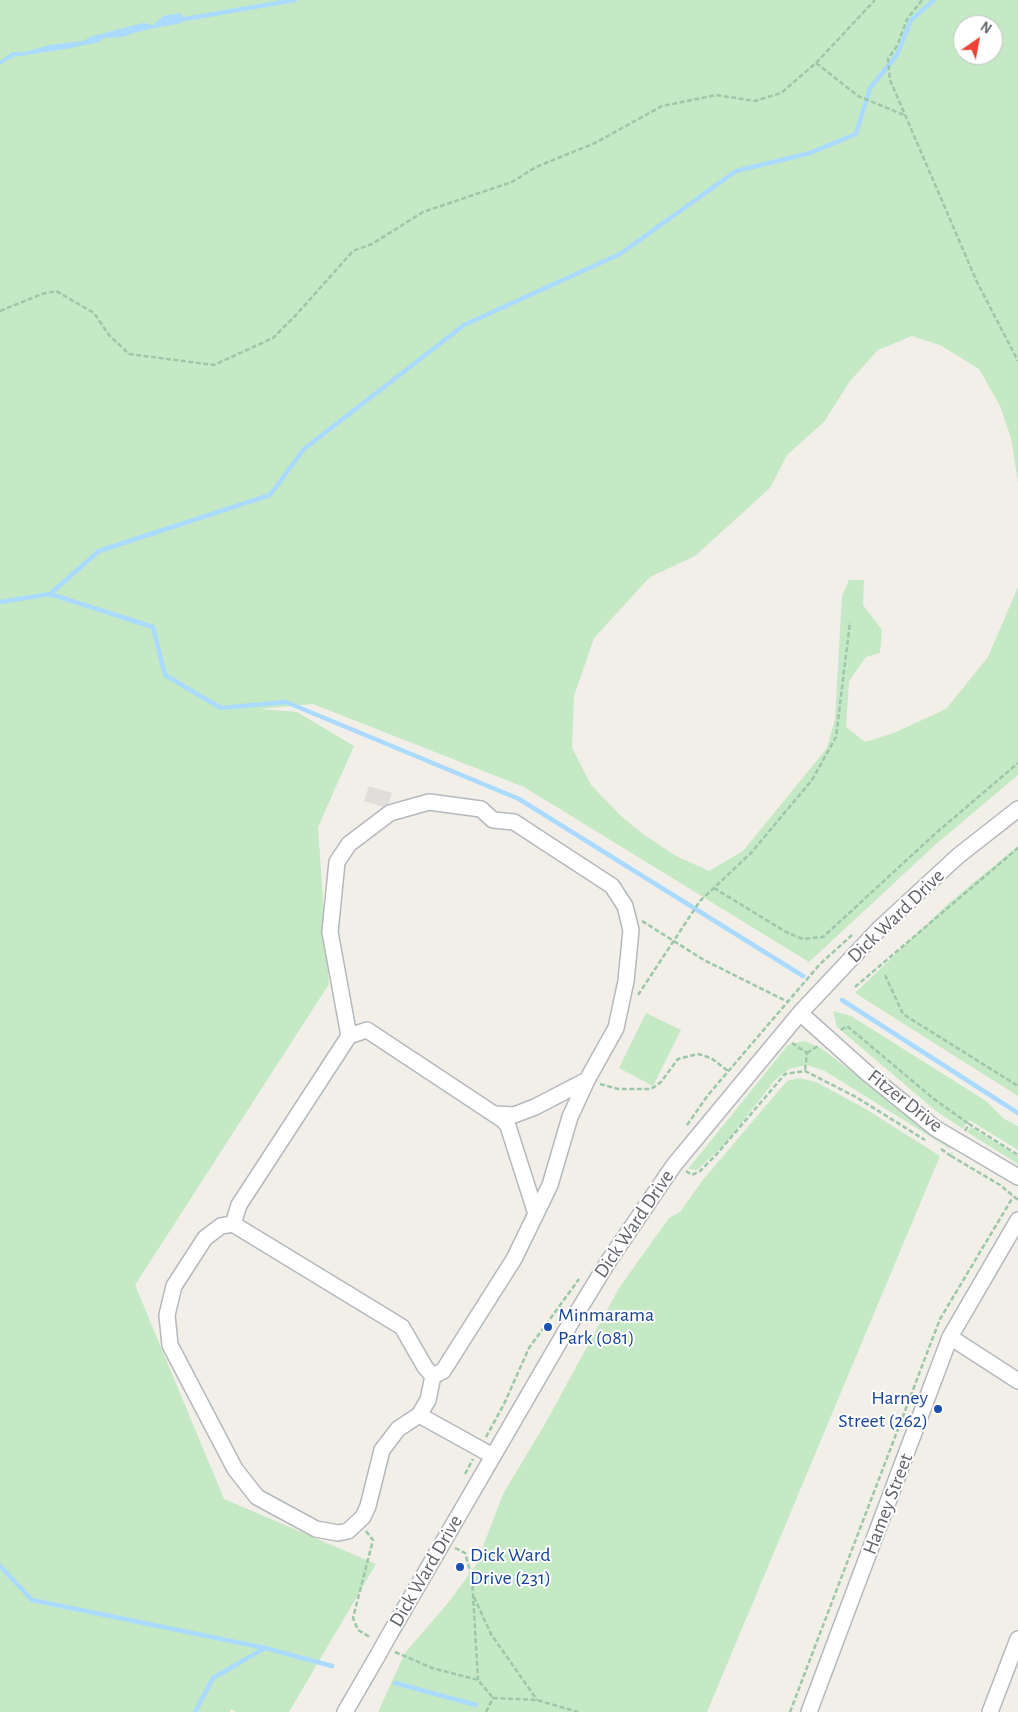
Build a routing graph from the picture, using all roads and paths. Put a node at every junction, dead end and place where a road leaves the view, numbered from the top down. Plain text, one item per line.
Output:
1 (875, 0) edge
2 (922, 0) edge
3 (816, 63) junction
4 (904, 115) junction
5 (0, 311) edge
6 (1018, 361) edge
7 (850, 622) dead end
8 (1018, 763) edge
9 (1018, 809) edge
10 (1018, 848) edge
11 (714, 888) junction
12 (629, 918) junction
13 (674, 941) junction
14 (811, 974) dead end
15 (885, 975) dead end
16 (803, 984) dead end
17 (855, 987) dead end
18 (637, 996) dead end
19 (788, 1002) dead end
20 (800, 1013) junction
21 (841, 1030) dead end
22 (349, 1036) junction
23 (792, 1042) dead end
24 (818, 1046) dead end
25 (807, 1053) junction
26 (728, 1071) dead end
27 (805, 1071) junction
28 (587, 1080) junction
29 (1018, 1085) edge
30 (495, 1114) junction
31 (969, 1124) junction
32 (927, 1141) dead end
33 (959, 1141) junction
34 (935, 1146) dead end
35 (1018, 1155) edge
36 (951, 1156) junction
37 (675, 1164) junction
38 (1018, 1177) edge
39 (1018, 1200) edge
40 (536, 1214) junction
41 (1018, 1220) edge
42 (233, 1224) junction
43 (950, 1337) junction
44 (433, 1376) junction
45 (1018, 1381) edge
46 (419, 1415) junction
47 (493, 1456) junction
48 (358, 1522) junction
49 (465, 1553) dead end
50 (473, 1596) junction
51 (370, 1637) dead end
52 (1018, 1639) edge
53 (394, 1652) dead end
54 (478, 1680) junction
55 (493, 1698) junction
56 (537, 1700) junction
57 (345, 1712) edge
58 (486, 1712) edge
59 (578, 1712) edge
60 (809, 1712) edge
61 (990, 1712) edge

1 - 3 path
2 - 4 path
3 - 4 path
3 - 5 path
4 - 6 path
7 - 11 path
8 - 11 path
9 - 20 street, Dick Ward Drive
10 - 17 path
11 - 13 path
12 - 13 path
12 - 22 street
12 - 28 street
13 - 18 path
13 - 19 path
14 - 16 path
15 - 29 path
20 - 33 street, Fitzer Drive
20 - 37 street, Dick Ward Drive
21 - 31 path
22 - 30 street
22 - 42 street
23 - 25 path
24 - 25 path
25 - 27 path
26 - 28 path
27 - 32 path
27 - 37 path
28 - 30 street
28 - 40 street
30 - 40 street
31 - 33 path
31 - 35 path
33 - 36 path
33 - 38 street, Fitzer Drive
34 - 36 path
36 - 39 path
37 - 47 street, Dick Ward Drive
40 - 44 street
41 - 43 street, Hamey Street
42 - 44 street
42 - 48 street
43 - 45 street
43 - 60 street, Hamey Street
44 - 46 street
46 - 47 street
46 - 48 street
47 - 57 street, Dick Ward Drive, bridge
48 - 51 path
49 - 50 path
50 - 54 path
50 - 56 path
52 - 61 street
53 - 54 path
54 - 55 path
55 - 56 path
55 - 58 path
56 - 59 path

